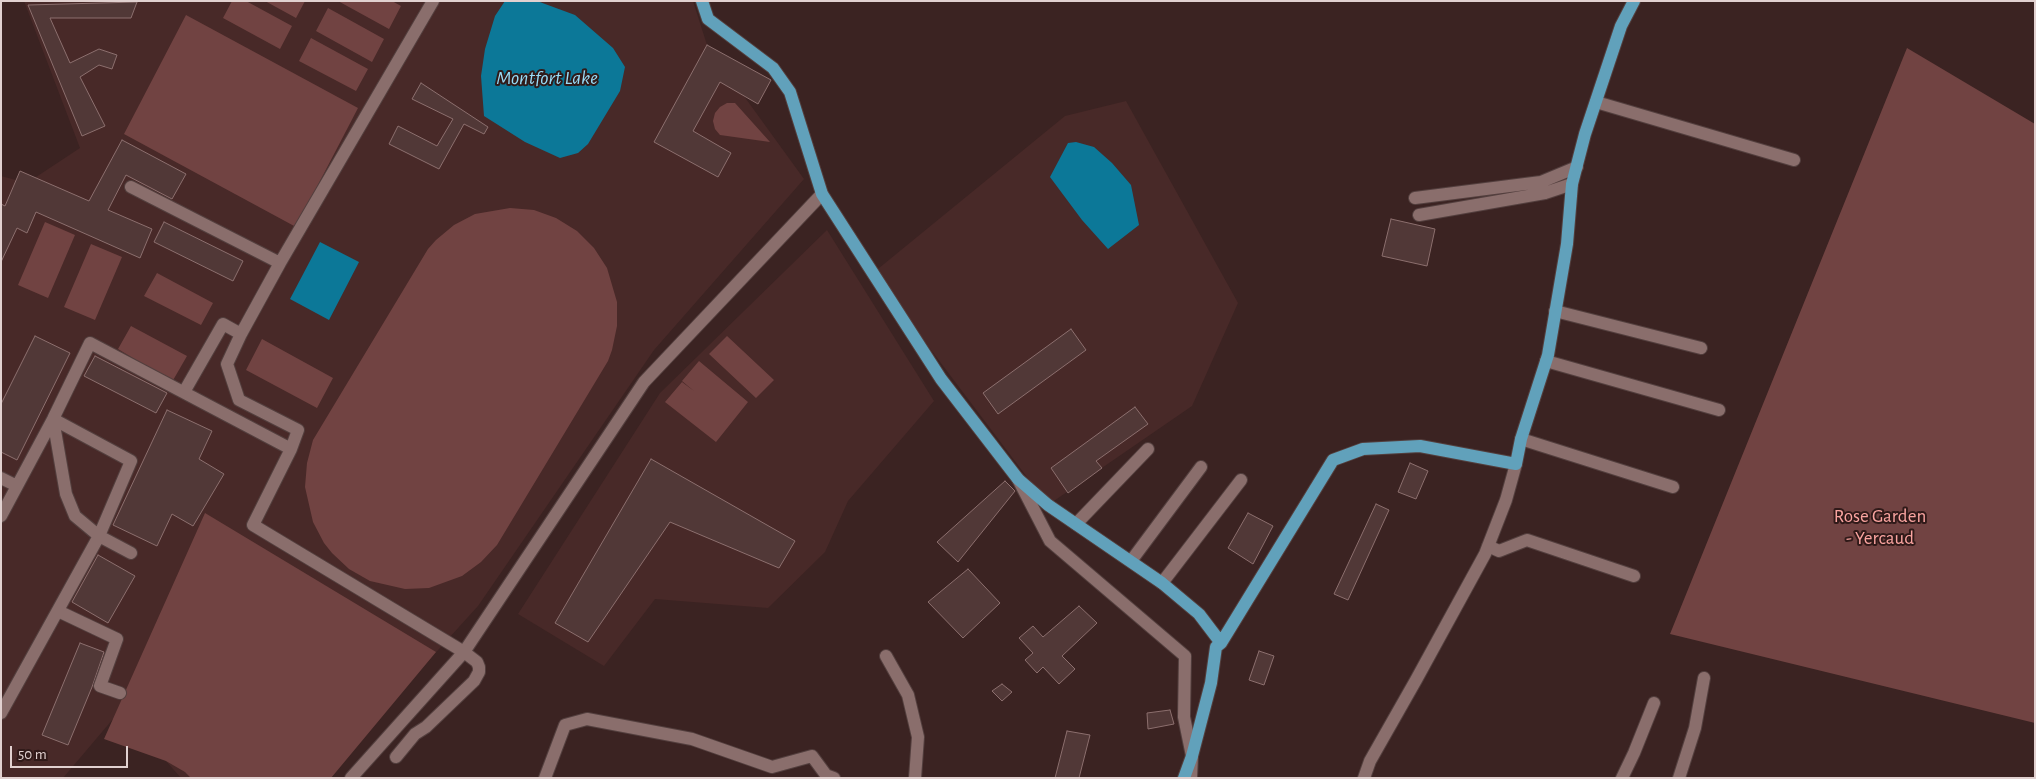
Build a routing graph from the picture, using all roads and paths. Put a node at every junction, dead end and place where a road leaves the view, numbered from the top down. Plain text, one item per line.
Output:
1 (433, 1) edge
2 (702, 1) edge
3 (1634, 1) edge
4 (1596, 102) junction
5 (1794, 160) dead end
6 (1577, 167) junction
7 (1572, 184) junction
8 (130, 187) dead end
9 (822, 194) junction
10 (1416, 198) dead end
11 (1419, 214) dead end
12 (280, 263) junction
13 (1555, 311) junction
14 (241, 334) junction
15 (1701, 348) dead end
16 (1546, 361) junction
17 (184, 392) junction
18 (1718, 410) dead end
19 (53, 420) junction
20 (1521, 439) junction
21 (291, 449) junction
22 (1148, 450) dead end
23 (1516, 464) junction
24 (1201, 467) dead end
25 (1, 478) edge
26 (1018, 479) junction
27 (1241, 480) dead end
28 (17, 486) junction
29 (1673, 487) dead end
30 (1, 516) edge
31 (1076, 524) junction
32 (99, 536) junction
33 (1488, 546) junction
34 (131, 552) dead end
35 (1131, 561) junction
36 (1634, 576) dead end
37 (1162, 583) junction
38 (58, 611) junction
39 (1221, 643) junction
40 (464, 652) junction
41 (886, 656) dead end
42 (1704, 678) dead end
43 (120, 693) dead end
44 (1654, 703) dead end
45 (1, 713) edge
46 (1192, 756) junction
47 (396, 757) dead end
48 (351, 778) edge
49 (545, 778) edge
50 (834, 778) edge
51 (915, 778) edge
52 (1184, 778) edge
53 (1191, 778) edge
54 (1364, 778) edge
55 (1622, 778) edge
56 (1679, 778) edge

1 - 12 street
2 - 9 main road
3 - 4 main road
4 - 5 street
4 - 6 main road
6 - 7 main road
6 - 10 street
7 - 11 street
7 - 13 main road
8 - 12 street
9 - 26 main road
9 - 40 street
12 - 14 street
13 - 15 street
13 - 16 main road
14 - 17 street
14 - 21 street
16 - 18 street
16 - 20 main road
17 - 19 street
17 - 21 street
19 - 28 street
19 - 32 street
19 - 32 street
20 - 23 main road
20 - 29 street
21 - 40 street
22 - 31 street
23 - 33 street
23 - 39 main road
24 - 35 street
25 - 28 street
26 - 31 main road
26 - 46 street
27 - 37 street
28 - 30 street
31 - 35 main road
32 - 34 street
32 - 38 street
33 - 36 street
33 - 54 street
35 - 37 main road
37 - 39 main road
38 - 43 street
38 - 45 street
39 - 46 main road
40 - 47 street
40 - 48 street
41 - 51 street
42 - 56 street
44 - 55 street
46 - 52 main road
46 - 53 street
49 - 50 street

